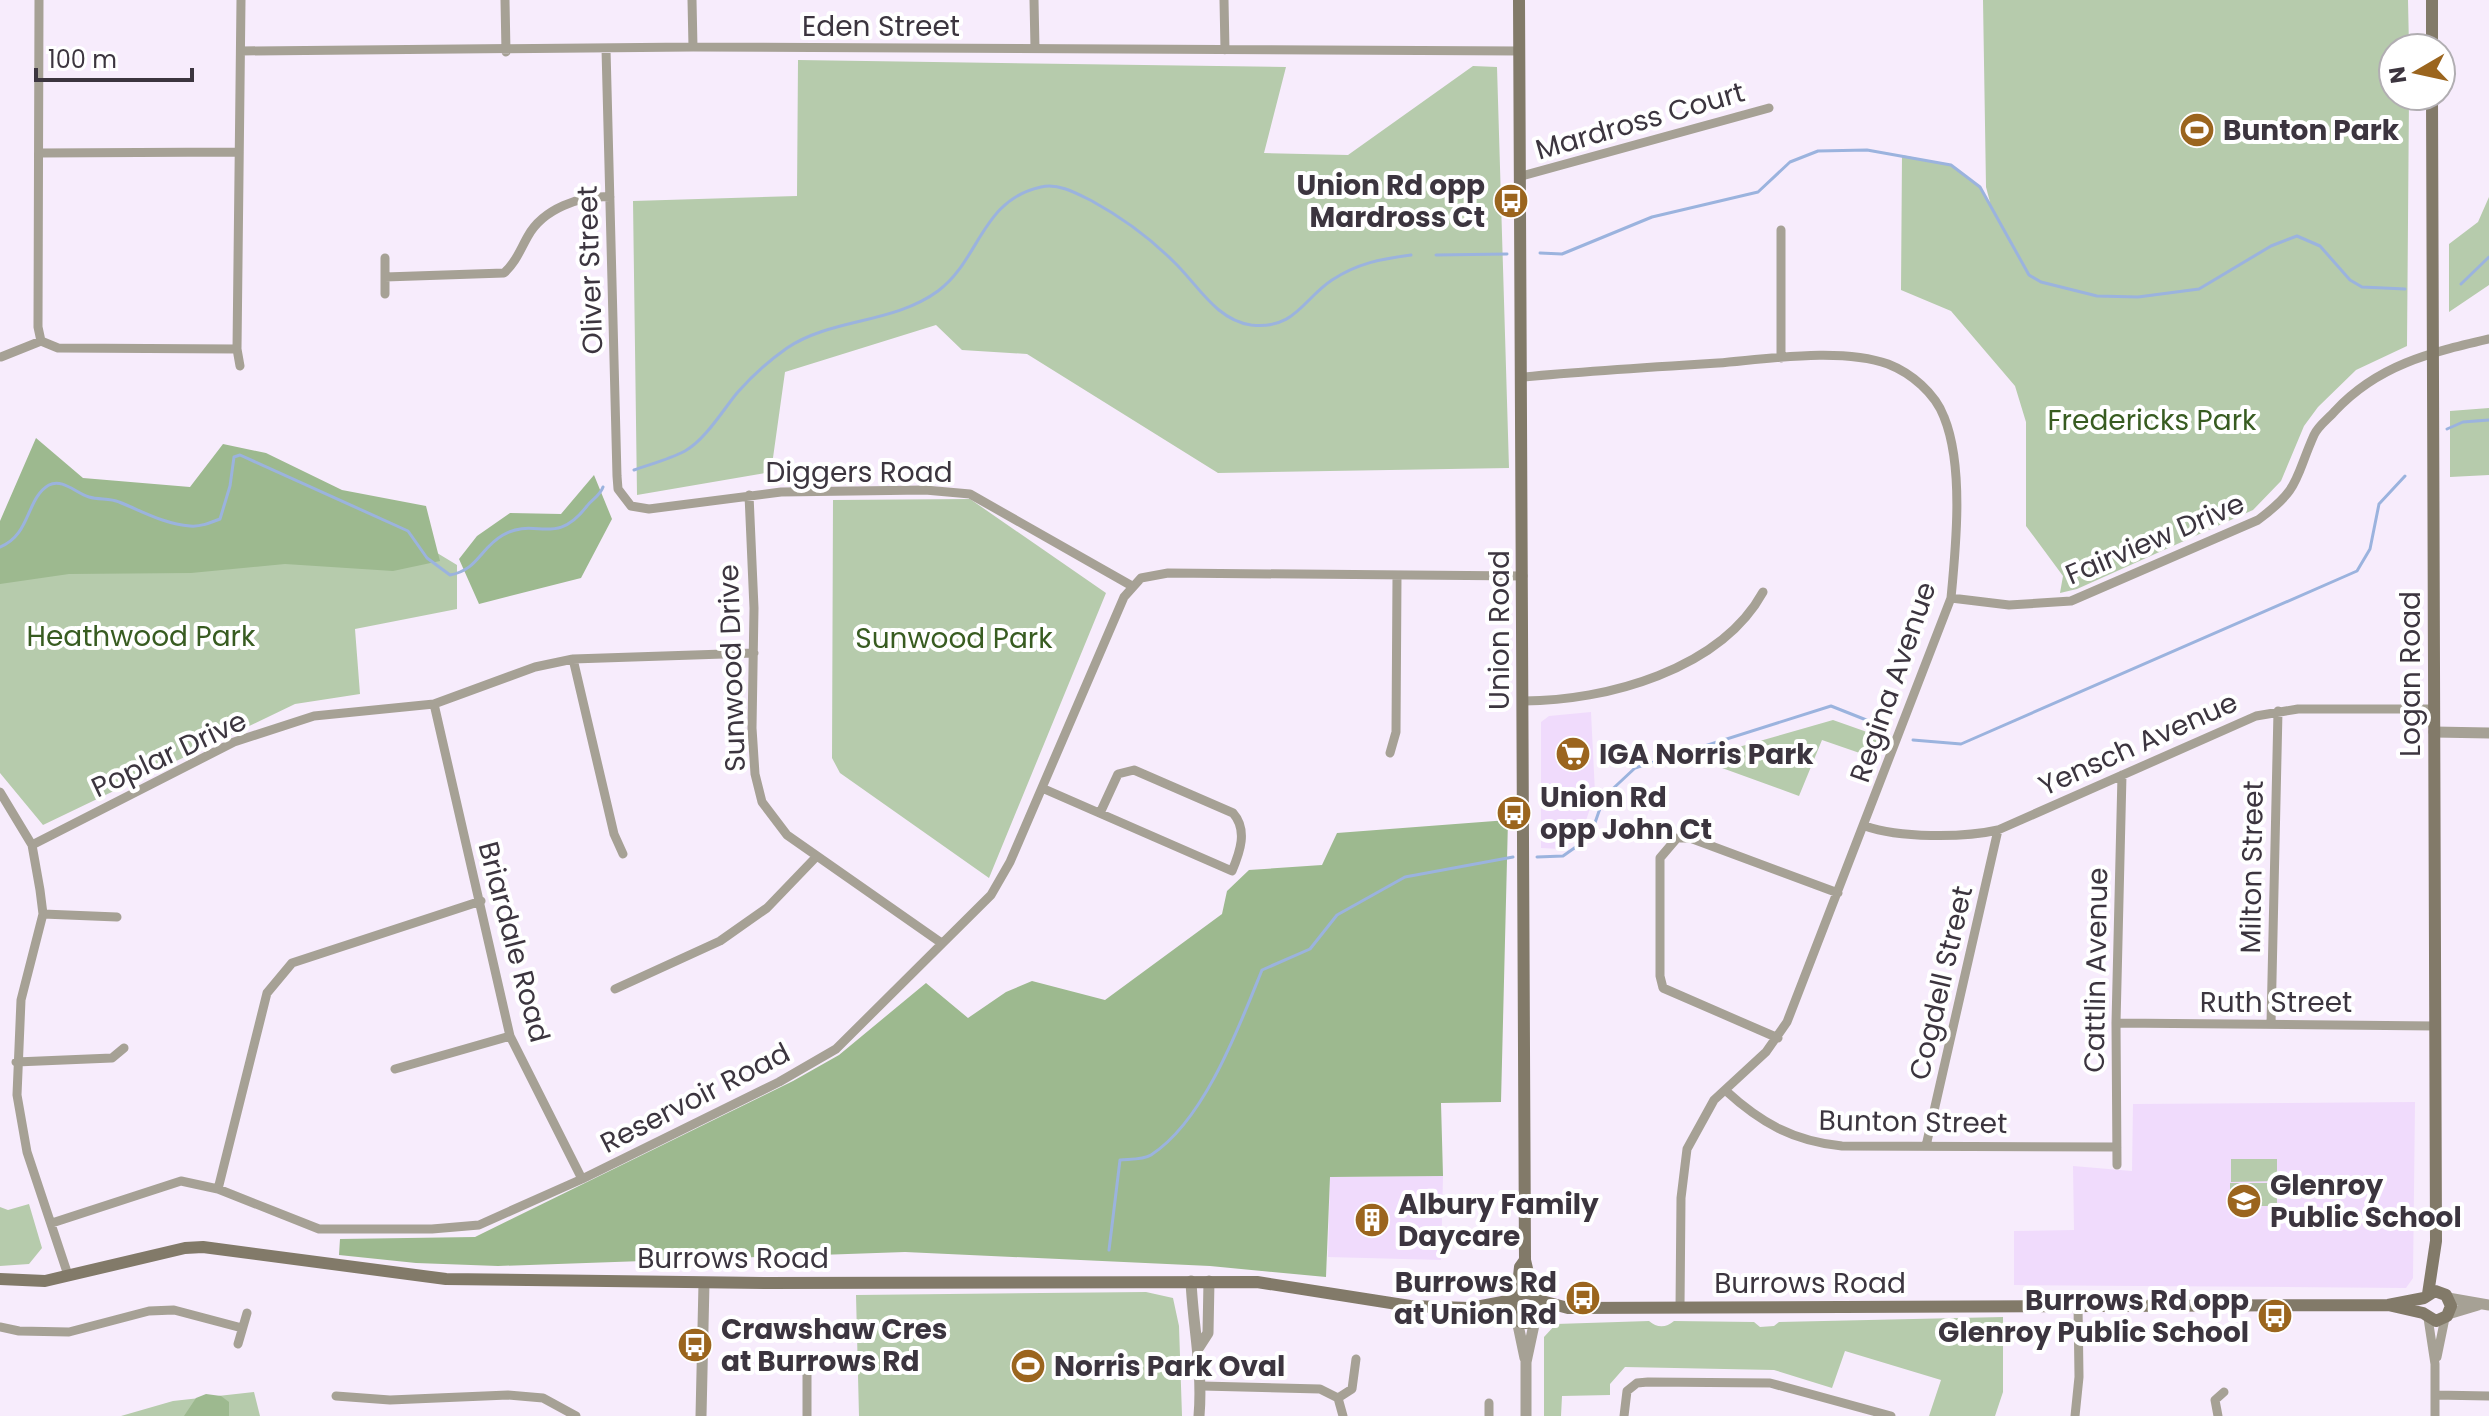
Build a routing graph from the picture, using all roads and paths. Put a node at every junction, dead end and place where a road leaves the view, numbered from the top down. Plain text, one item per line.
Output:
1 (39, 0) edge
2 (241, 0) edge
3 (505, 0) edge
4 (692, 0) edge
5 (1034, 0) edge
6 (1224, 0) edge
7 (1519, 0) edge
8 (2432, 0) edge
9 (2432, 32) edge
10 (693, 47) junction
11 (1035, 48) junction
12 (606, 49) junction
13 (1225, 50) junction
14 (241, 51) junction
15 (1520, 51) junction
16 (506, 52) junction
17 (1769, 108) dead end
18 (2432, 112) edge
19 (237, 152) junction
20 (40, 153) junction
21 (1522, 176) junction
22 (610, 197) junction
23 (1781, 230) dead end
24 (385, 258) dead end
25 (385, 277) junction
26 (385, 294) dead end
27 (2489, 339) edge
28 (41, 341) junction
29 (237, 349) junction
30 (2434, 352) junction
31 (1, 357) edge
32 (1781, 358) junction
33 (240, 366) dead end
34 (1523, 377) junction
35 (618, 489) joint
36 (749, 495) junction
37 (1397, 576) junction
38 (1523, 576) junction
39 (1132, 586) junction
40 (1763, 592) dead end
41 (1951, 598) junction
42 (754, 653) junction
43 (573, 659) junction
44 (1523, 701) junction
45 (434, 704) junction
46 (2434, 709) junction
47 (2278, 711) junction
48 (2434, 732) junction
49 (2489, 733) edge
50 (1390, 753) dead end
51 (2122, 775) junction
52 (1042, 788) junction
53 (0, 792) edge
54 (1100, 813) junction
55 (1865, 826) junction
56 (1998, 830) junction
57 (32, 845) junction
58 (623, 854) dead end
59 (817, 856) junction
60 (1838, 893) junction
61 (481, 901) junction
62 (43, 914) junction
63 (117, 917) dead end
64 (940, 942) junction
65 (615, 989) dead end
66 (2116, 1023) junction
67 (2271, 1024) junction
68 (2435, 1026) junction
69 (510, 1036) junction
70 (1778, 1038) junction
71 (124, 1048) dead end
72 (16, 1062) junction
73 (395, 1069) dead end
74 (1725, 1090) junction
75 (1926, 1146) junction
76 (2117, 1147) junction
77 (2117, 1165) dead end
78 (582, 1179) junction
79 (218, 1189) junction
80 (52, 1223) junction
81 (2436, 1251) junction
82 (1525, 1260) junction
83 (68, 1275) junction
84 (0, 1279) edge
85 (1191, 1281) junction
86 (1209, 1281) junction
87 (704, 1283) junction
88 (2446, 1295) junction
89 (2426, 1296) junction
90 (1536, 1297) junction
91 (1515, 1298) junction
92 (2078, 1305) junction
93 (2388, 1305) junction
94 (2484, 1305) edge
95 (1469, 1308) junction
96 (1568, 1308) junction
97 (1680, 1308) junction
98 (247, 1313) dead end
99 (2425, 1316) junction
100 (2446, 1316) junction
101 (1537, 1317) junction
102 (1516, 1319) junction
103 (0, 1327) edge
104 (242, 1328) junction
105 (238, 1344) dead end
106 (1199, 1347) junction
107 (849, 1357) dead end
108 (807, 1358) junction
109 (770, 1359) dead end
110 (1356, 1359) dead end
111 (1526, 1362) junction
112 (2435, 1364) junction
113 (1202, 1386) junction
114 (2224, 1392) dead end
115 (2205, 1395) dead end
116 (2435, 1395) junction
117 (336, 1396) dead end
118 (2489, 1396) edge
119 (1338, 1398) junction
120 (2215, 1400) junction
121 (1489, 1403) dead end
122 (556, 1405) junction
123 (552, 1416) edge
124 (576, 1416) edge
125 (701, 1416) edge
126 (807, 1416) edge
127 (1199, 1416) edge
128 (1343, 1416) edge
129 (1489, 1416) edge
130 (1526, 1416) edge
131 (1624, 1416) edge
132 (1891, 1416) edge
133 (2075, 1416) edge
134 (2218, 1416) edge
135 (2435, 1416) edge

1 - 20 street
2 - 14 street
3 - 16 street
4 - 10 street
5 - 11 street
6 - 13 street
7 - 15 main road, Union Road
8 - 9 main road
10 - 11 street, Eden Street
10 - 12 street, Eden Street
11 - 13 street, Eden Street
12 - 16 street, Eden Street
12 - 22 street, Oliver Street
13 - 15 street, Eden Street
14 - 16 street, Eden Street
14 - 19 street
15 - 21 main road, Union Road
17 - 21 street, Mardross Court
18 - 30 main road, Logan Road
19 - 20 street
19 - 29 street
20 - 28 street
21 - 34 main road, Union Road
22 - 25 street
22 - 35 street, Oliver Street
23 - 32 street
24 - 25 street
25 - 26 street
27 - 30 street, Fairview Drive
28 - 29 street
28 - 31 street
29 - 33 street
30 - 41 street, Fairview Drive
30 - 46 main road, Logan Road
32 - 34 street, Regina Avenue
32 - 41 street, Regina Avenue
34 - 38 main road, Union Road
35 - 36 street, Diggers Road
36 - 39 street, Diggers Road
36 - 42 street, Sunwood Drive
37 - 38 street
37 - 39 street
37 - 50 street
38 - 44 main road, Union Road
39 - 52 street, Reservoir Road
40 - 44 street
41 - 55 street, Regina Avenue
42 - 43 street, Poplar Drive
42 - 59 street, Sunwood Drive
43 - 45 street, Poplar Drive
43 - 58 street
44 - 82 main road, Union Road
45 - 57 street, Poplar Drive
45 - 61 street, Briardale Road
46 - 47 street, Yensch Avenue
46 - 48 main road, Logan Road
47 - 51 street, Yensch Avenue
47 - 67 street, Milton Street
48 - 49 street
48 - 68 main road, Logan Road
51 - 56 street, Yensch Avenue
51 - 66 street, Cattlin Avenue
52 - 54 street
52 - 64 street, Reservoir Road
53 - 57 street
54 - 54 street
55 - 56 street, Yensch Avenue
55 - 60 street, Regina Avenue
56 - 75 street, Cogdell Street
57 - 62 street
59 - 64 street, Sunwood Drive
59 - 65 street
60 - 70 street, Regina Avenue
60 - 70 street
61 - 69 street, Briardale Road
61 - 79 street
62 - 63 street
62 - 72 street
64 - 78 street, Reservoir Road
66 - 67 street, Ruth Street
66 - 76 street, Cattlin Avenue
67 - 68 street, Ruth Street
68 - 81 main road, Logan Road
69 - 73 street
69 - 78 street, Briardale Road
70 - 74 street, Regina Avenue
71 - 72 street
72 - 80 street
74 - 75 street, Bunton Street
74 - 97 street, Regina Avenue
75 - 76 street, Bunton Street
76 - 77 street, Cattlin Avenue
78 - 79 street, Reservoir Road
79 - 80 street, Reservoir Road
80 - 83 street
81 - 88 main road, Logan Road
81 - 89 main road, Logan Road
82 - 90 main road, Union Road
82 - 91 main road, Union Road
83 - 84 main road, Burrows Road
83 - 87 main road, Burrows Road
85 - 86 main road, Burrows Road
85 - 87 main road, Burrows Road
85 - 106 street
86 - 95 main road, Burrows Road
86 - 106 street
87 - 125 street
88 - 89 main road, Burrows Road
88 - 94 street
88 - 100 main road, Logan Road
89 - 93 main road, Burrows Road
89 - 99 main road, Logan Road
90 - 91 main road, Burrows Road
90 - 96 main road, Burrows Road
90 - 101 main road, Union Road
91 - 95 main road, Burrows Road
91 - 102 main road, Union Road
92 - 93 main road, Burrows Road
92 - 97 main road, Burrows Road
92 - 133 street
93 - 99 main road, Burrows Road
94 - 100 street
95 - 102 main road, Burrows Road
96 - 97 main road, Burrows Road
96 - 101 main road, Burrows Road
98 - 104 street
99 - 100 main road, Burrows Road
99 - 112 street
100 - 112 street
101 - 102 main road, Burrows Road
101 - 111 street
102 - 111 street
103 - 104 street
104 - 105 street
106 - 113 street
107 - 108 street
108 - 109 street
108 - 126 street
110 - 119 street
111 - 130 street
112 - 116 street
113 - 119 street
113 - 127 street
114 - 120 street
115 - 120 street
116 - 118 street
116 - 135 street
117 - 122 street
119 - 128 street
120 - 134 street
121 - 129 street
122 - 123 street
122 - 124 street
131 - 132 street

